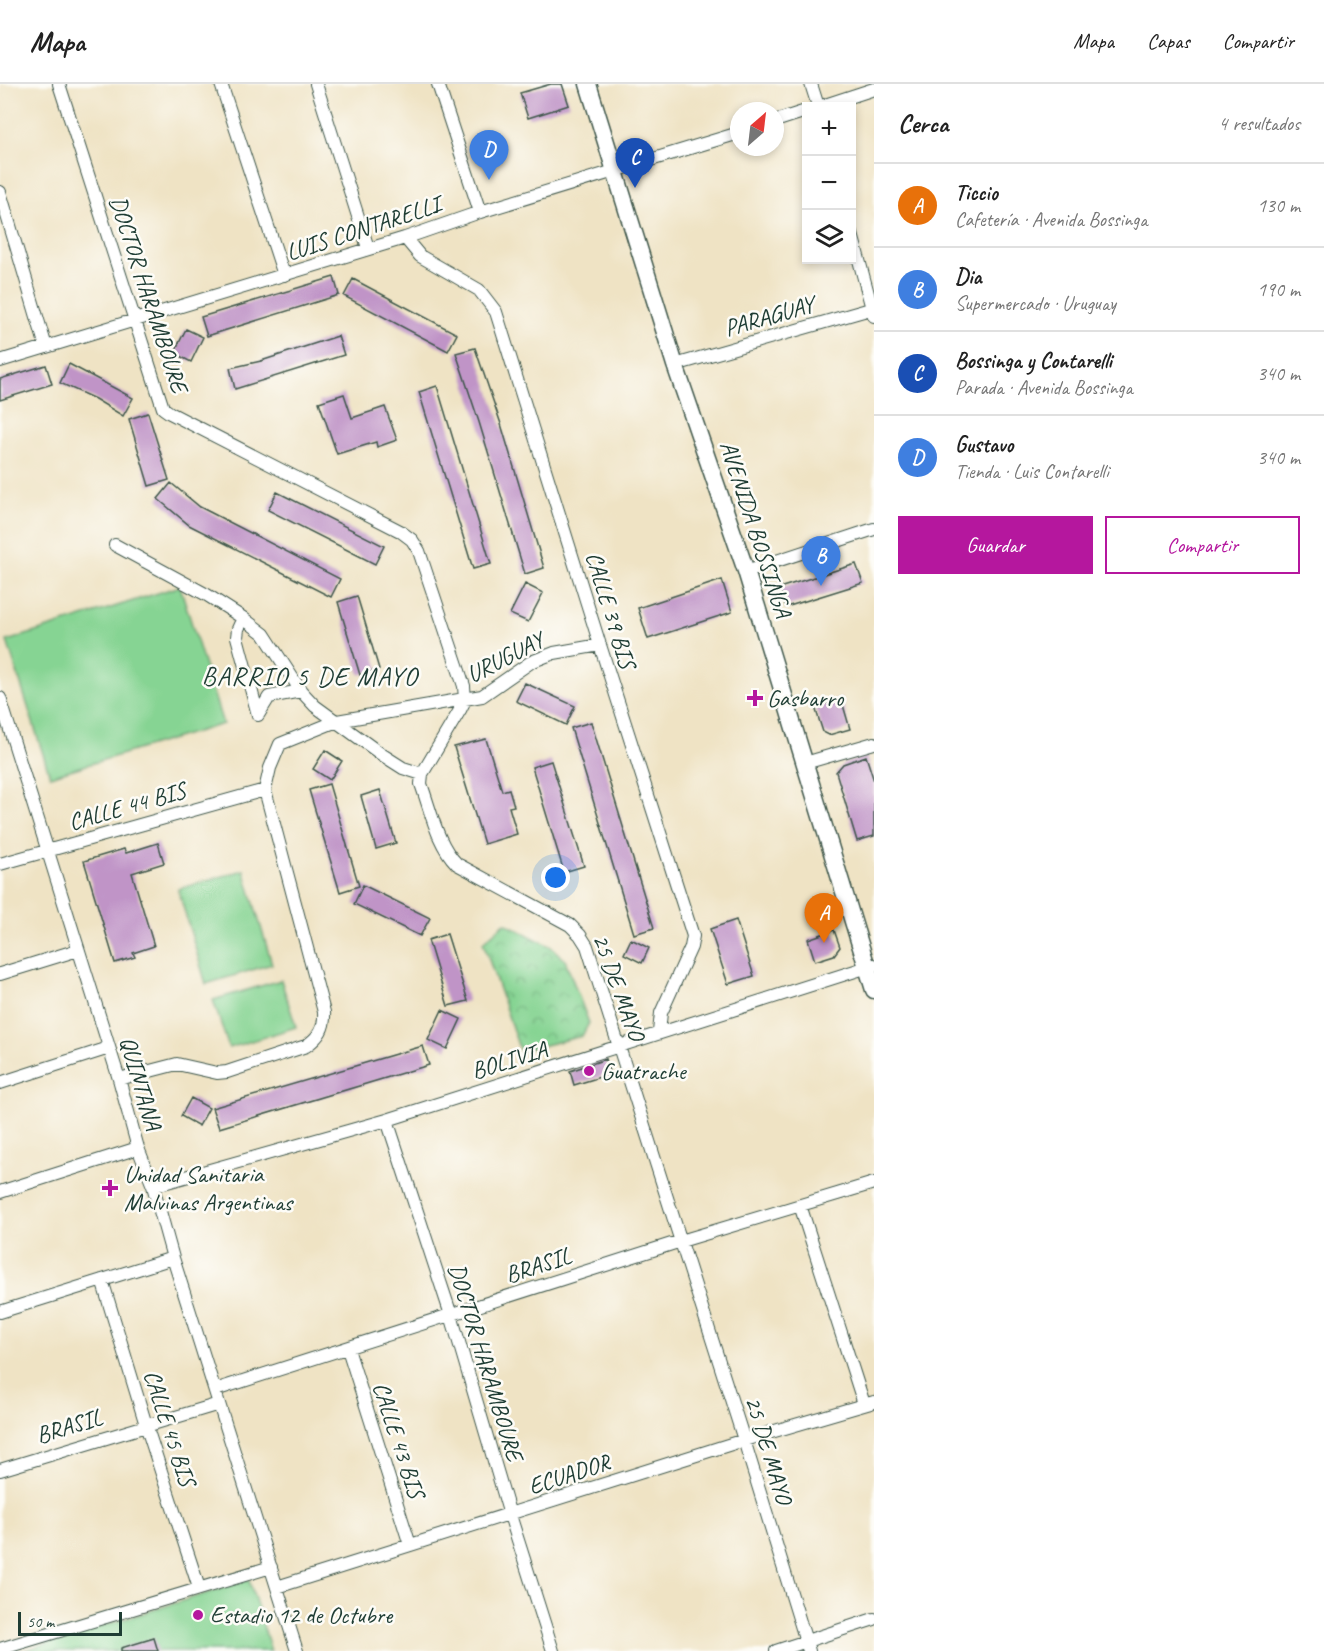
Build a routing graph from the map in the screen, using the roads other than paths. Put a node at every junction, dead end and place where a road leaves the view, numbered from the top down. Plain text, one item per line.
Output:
1 (59, 84) edge
2 (221, 84) edge
3 (316, 84) edge
4 (438, 84) edge
5 (588, 84) edge
6 (811, 84) edge
7 (874, 89) edge
8 (818, 102) edge
9 (833, 102) edge
10 (802, 113) edge
11 (784, 118) edge
12 (730, 135) edge
13 (616, 171) junction
14 (0, 192) edge
15 (480, 212) junction
16 (405, 238) junction
17 (368, 248) junction
18 (856, 249) edge
19 (284, 275) junction
20 (873, 311) edge
21 (135, 321) junction
22 (46, 347) junction
23 (0, 361) edge
24 (675, 364) junction
25 (874, 529) edge
26 (115, 545) dead end
27 (746, 571) junction
28 (243, 618) junction
29 (600, 645) junction
30 (301, 692) junction
31 (0, 698) edge
32 (465, 700) junction
33 (337, 721) junction
34 (874, 743) edge
35 (806, 763) junction
36 (422, 774) junction
37 (265, 790) junction
38 (48, 850) junction
39 (0, 864) edge
40 (78, 950) junction
41 (870, 966) edge
42 (0, 974) edge
43 (874, 990) edge
44 (658, 1032) junction
45 (619, 1047) junction
46 (109, 1048) junction
47 (119, 1079) junction
48 (0, 1083) edge
49 (387, 1120) junction
50 (138, 1148) junction
51 (874, 1183) edge
52 (153, 1186) junction
53 (0, 1192) edge
54 (800, 1205) junction
55 (681, 1241) junction
56 (173, 1258) junction
57 (102, 1280) junction
58 (0, 1312) edge
59 (451, 1316) junction
60 (348, 1348) junction
61 (214, 1390) junction
62 (869, 1403) edge
63 (219, 1404) junction
64 (146, 1425) junction
65 (744, 1440) junction
66 (0, 1470) edge
67 (510, 1515) junction
68 (410, 1545) junction
69 (271, 1567) junction
70 (277, 1587) junction
71 (199, 1588) junction
72 (874, 1619) edge
73 (807, 1647) edge
74 (0, 1649) edge
75 (297, 1651) edge
76 (553, 1651) edge
77 (776, 1651) edge

1 - 21 street, DOCTOR HARAMBOURE
2 - 19 street
3 - 17 street
4 - 15 street
5 - 13 main road, AVENIDA BOSSINGA
6 - 8 street
7 - 9 street
10 - 11 street
12 - 13 street, LUIS CONTARELLI
13 - 15 street, LUIS CONTARELLI
13 - 24 main road, AVENIDA BOSSINGA
14 - 22 street
15 - 16 street, LUIS CONTARELLI
16 - 17 street, LUIS CONTARELLI
16 - 29 street, CALLE 39 BIS
17 - 19 street, LUIS CONTARELLI
18 - 20 street
19 - 21 street, LUIS CONTARELLI
20 - 24 street, PARAGUAY
21 - 22 street, LUIS CONTARELLI
21 - 32 street, DOCTOR HARAMBOURE
22 - 23 street, LUIS CONTARELLI
24 - 27 main road, AVENIDA BOSSINGA
25 - 27 street
26 - 28 street
27 - 35 main road, AVENIDA BOSSINGA
28 - 30 street
28 - 30 street
29 - 32 street, URUGUAY
29 - 44 street, CALLE 39 BIS
30 - 33 street
31 - 38 street, QUINTANA
32 - 33 street, URUGUAY
32 - 36 street
33 - 36 street
33 - 37 street, URUGUAY
34 - 35 street
35 - 41 main road, AVENIDA BOSSINGA
36 - 45 street, 25 DE MAYO
37 - 38 street, CALLE 44 BIS
37 - 47 street
38 - 39 street, CALLE 44 BIS
38 - 40 street, QUINTANA
40 - 42 street
40 - 46 street, QUINTANA
41 - 43 main road, AVENIDA BOSSINGA
41 - 44 street, BOLIVIA
44 - 45 street, BOLIVIA
45 - 49 street, BOLIVIA
45 - 55 street, 25 DE MAYO
46 - 47 street, QUINTANA
46 - 48 street
47 - 50 street, QUINTANA
49 - 52 street, BOLIVIA
49 - 59 street, DOCTOR HARAMBOURE
50 - 52 street, QUINTANA
50 - 53 street
51 - 54 street, BRASIL
52 - 56 street, QUINTANA
54 - 55 street, BRASIL
54 - 62 street
55 - 59 street, BRASIL
55 - 65 street, 25 DE MAYO
56 - 57 street
56 - 61 street, QUINTANA
57 - 58 street
57 - 64 street, CALLE 45 BIS
59 - 60 street, BRASIL
59 - 67 street, DOCTOR HARAMBOURE
60 - 61 street, BRASIL
60 - 68 street, CALLE 43 BIS
61 - 63 street, QUINTANA
62 - 65 street, ECUADOR
63 - 64 street, BRASIL
63 - 69 street, QUINTANA
64 - 66 street, BRASIL
64 - 71 street, CALLE 45 BIS
65 - 67 street, ECUADOR
65 - 73 street, 25 DE MAYO
67 - 68 street, ECUADOR
67 - 76 street, DOCTOR HARAMBOURE
68 - 70 street, ECUADOR
69 - 70 street, QUINTANA
69 - 71 street
70 - 75 street, QUINTANA
71 - 74 street
72 - 73 street
73 - 77 street

